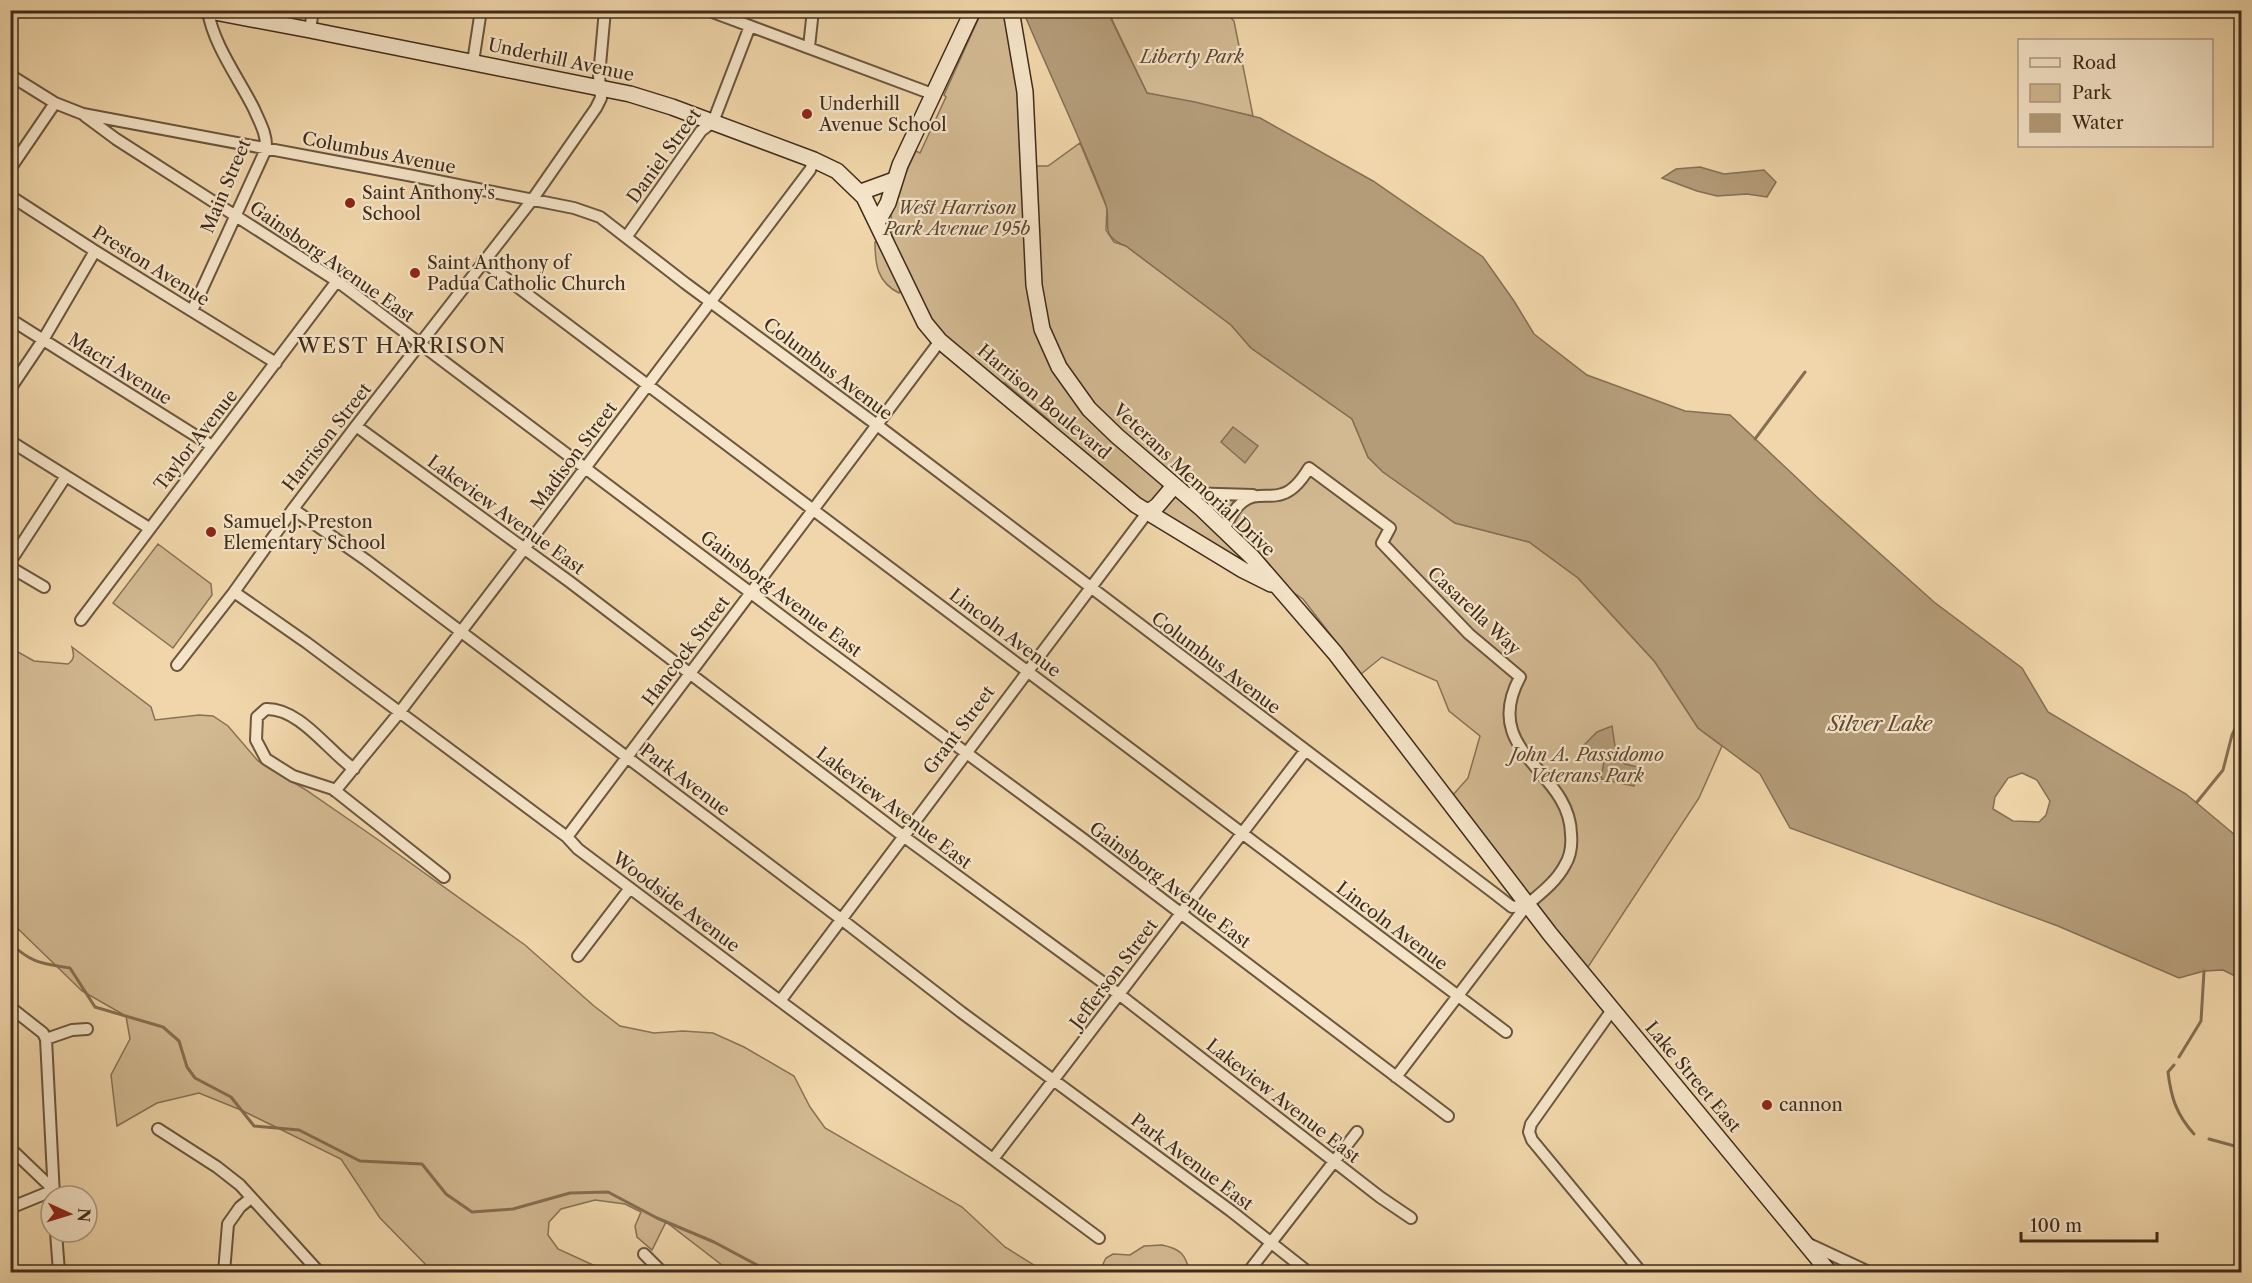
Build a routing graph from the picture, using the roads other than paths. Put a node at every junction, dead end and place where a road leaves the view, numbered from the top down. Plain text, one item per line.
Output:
1 (313, 10) edge
2 (481, 10) edge
3 (605, 10) edge
4 (813, 10) edge
5 (974, 10) edge
6 (1011, 10) edge
7 (206, 11) edge
8 (709, 11) edge
9 (750, 26) junction
10 (310, 30) junction
11 (809, 47) junction
12 (473, 62) junction
13 (10, 75) edge
14 (600, 87) junction
15 (935, 94) junction
16 (55, 103) junction
17 (83, 114) junction
18 (713, 122) junction
19 (266, 149) junction
20 (814, 160) junction
21 (10, 169) edge
22 (894, 180) junction
23 (861, 192) junction
24 (10, 196) edge
25 (532, 200) junction
26 (236, 216) junction
27 (878, 220) junction
28 (627, 236) junction
29 (95, 251) junction
30 (483, 261) junction
31 (337, 281) junction
32 (710, 302) junction
33 (192, 311) junction
34 (10, 319) edge
35 (43, 340) junction
36 (940, 341) junction
37 (421, 343) junction
38 (276, 363) junction
39 (648, 385) junction
40 (10, 389) edge
41 (877, 425) junction
42 (356, 426) junction
43 (10, 441) edge
44 (212, 446) junction
45 (586, 467) junction
46 (66, 476) junction
47 (1178, 490) junction
48 (1256, 495) junction
49 (293, 509) junction
50 (814, 509) junction
51 (1147, 513) junction
52 (149, 528) junction
53 (1224, 530) junction
54 (524, 549) junction
55 (10, 564) edge
56 (44, 587) dead end
57 (1277, 587) junction
58 (1090, 589) junction
59 (234, 592) junction
60 (751, 592) junction
61 (81, 620) dead end
62 (461, 632) junction
63 (177, 665) dead end
64 (1028, 671) junction
65 (689, 674) junction
66 (399, 713) junction
67 (1305, 751) junction
68 (966, 754) junction
69 (627, 757) junction
70 (354, 768) junction
71 (335, 791) junction
72 (1241, 833) junction
73 (903, 836) junction
74 (567, 837) junction
75 (444, 877) dead end
76 (630, 888) junction
77 (1527, 905) junction
78 (1180, 914) junction
79 (841, 919) junction
80 (578, 956) dead end
81 (1120, 995) junction
82 (1459, 997) junction
83 (780, 1001) junction
84 (10, 1007) edge
85 (1612, 1010) junction
86 (87, 1029) dead end
87 (1506, 1032) dead end
88 (46, 1039) junction
89 (1396, 1077) junction
90 (1054, 1080) junction
91 (1448, 1116) dead end
92 (158, 1129) dead end
93 (1357, 1132) dead end
94 (10, 1148) edge
95 (993, 1159) junction
96 (1334, 1161) junction
97 (45, 1184) edge
98 (54, 1184) edge
99 (39, 1198) edge
100 (251, 1198) junction
101 (10, 1208) edge
102 (1411, 1218) dead end
103 (1099, 1238) dead end
104 (1806, 1242) junction
105 (1271, 1243) junction
106 (57, 1244) edge
107 (644, 1254) dead end
108 (1249, 1271) edge
109 (58, 1272) edge
110 (224, 1272) edge
111 (319, 1272) edge
112 (662, 1272) edge
113 (1308, 1272) edge
114 (1641, 1272) edge
115 (1829, 1272) edge
116 (1869, 1272) edge

1 - 10 street
2 - 12 street
3 - 14 street, Harrison Street
4 - 11 street
5 - 15 main road
6 - 47 main road, Veterans Memorial Drive
7 - 10 main road, Underhill Avenue
7 - 19 street, Main Street
8 - 9 street
9 - 11 street
9 - 18 street, Daniel Street
10 - 12 main road, Underhill Avenue
11 - 15 street
12 - 14 main road, Underhill Avenue
13 - 16 street, Columbus Avenue
14 - 18 main road, Underhill Avenue
14 - 25 street, Harrison Street
15 - 22 main road
16 - 17 street, Columbus Avenue
16 - 21 street
17 - 19 street, Columbus Avenue
17 - 26 street, Gainsborg Avenue East
18 - 20 main road, Underhill Avenue
18 - 28 street, Daniel Street
19 - 25 street, Columbus Avenue
19 - 26 street, Main Street
20 - 23 main road, Underhill Avenue
20 - 32 street, Madison Street
22 - 23 main road
22 - 27 main road
23 - 27 main road, Underhill Avenue
24 - 29 street, Preston Avenue
25 - 28 street, Columbus Avenue
25 - 30 street, Harrison Street
26 - 31 street, Gainsborg Avenue East
26 - 33 street, Main Street
27 - 36 main road, Harrison Boulevard
28 - 32 street, Columbus Avenue
29 - 33 street, Preston Avenue
29 - 35 street
30 - 37 street, Harrison Street
30 - 39 street, Lincoln Avenue
31 - 37 street, Gainsborg Avenue East
31 - 38 street, Taylor Avenue
32 - 39 street, Madison Street
32 - 41 street, Columbus Avenue
33 - 38 street, Preston Avenue
34 - 35 street, Macri Avenue
35 - 40 street
35 - 44 street, Macri Avenue
36 - 41 street, Hancock Street
36 - 51 main road, Harrison Boulevard
37 - 42 street, Harrison Street
37 - 45 street, Gainsborg Avenue East
38 - 44 street, Taylor Avenue
39 - 45 street, Madison Street
39 - 50 street, Lincoln Avenue
41 - 50 street, Hancock Street
41 - 58 street, Columbus Avenue
42 - 49 street, Harrison Street
42 - 54 street, Lakeview Avenue East
43 - 46 street
44 - 52 street, Taylor Avenue
45 - 54 street, Madison Street
45 - 60 street, Gainsborg Avenue East
46 - 52 street
46 - 55 street
47 - 48 street
47 - 51 main road, Grant Street
47 - 53 main road, Veterans Memorial Drive
48 - 53 street
48 - 77 street, Casarella Way
49 - 59 street, Harrison Street
49 - 62 street, Park Avenue
50 - 60 street, Hancock Street
50 - 64 street, Lincoln Avenue
51 - 57 main road, Harrison Boulevard
51 - 58 street, Grant Street
52 - 61 street, Taylor Avenue
53 - 57 main road, Veterans Memorial Drive
54 - 62 street, Madison Street
54 - 65 street, Lakeview Avenue East
55 - 56 street
57 - 77 main road, Veterans Memorial Drive
58 - 64 street, Grant Street
58 - 67 street, Columbus Avenue
59 - 63 street, Harrison Street
59 - 66 street, Woodside Avenue
60 - 65 street, Hancock Street
60 - 68 street, Gainsborg Avenue East
62 - 66 street, Madison Street
62 - 69 street, Park Avenue
64 - 68 street, Grant Street
64 - 72 street, Lincoln Avenue
65 - 69 street, Hancock Street
65 - 73 street, Lakeview Avenue East
66 - 70 street, Madison Street
66 - 74 street, Woodside Avenue
67 - 72 street, Jefferson Street
67 - 77 street, Columbus Avenue
68 - 73 street, Grant Street
68 - 78 street, Gainsborg Avenue East
69 - 74 street, Hancock Street
69 - 79 street, Park Avenue
70 - 71 street, Madison Street
70 - 71 street
71 - 75 street
72 - 78 street, Jefferson Street
72 - 82 street, Lincoln Avenue
73 - 79 street, Grant Street
73 - 81 street, Lakeview Avenue East
74 - 76 street, Woodside Avenue
76 - 80 street
76 - 83 street, Woodside Avenue
77 - 82 street, Casarella Way
77 - 85 main road, Lake Street East
78 - 81 street, Jefferson Street
78 - 89 street, Gainsborg Avenue East
79 - 83 street, Grant Street
79 - 90 street, Park Avenue
81 - 90 street, Jefferson Street
81 - 96 street, Lakeview Avenue East
82 - 87 street, Lincoln Avenue
82 - 89 street, Casarella Way
83 - 95 street, Woodside Avenue
84 - 88 street
85 - 104 main road, Lake Street East
85 - 114 street
86 - 88 street
88 - 98 street
89 - 91 street, Gainsborg Avenue East
90 - 95 street, Jefferson Street
90 - 105 street, Park Avenue East
92 - 100 street
93 - 96 street
94 - 97 street
95 - 103 street, Woodside Avenue
96 - 102 street, Lakeview Avenue East
96 - 105 street
99 - 101 street
100 - 110 street
100 - 111 street
104 - 115 main road, Lake Street East
104 - 116 street
105 - 108 street
105 - 113 street, Park Avenue East
106 - 109 street
107 - 112 street

